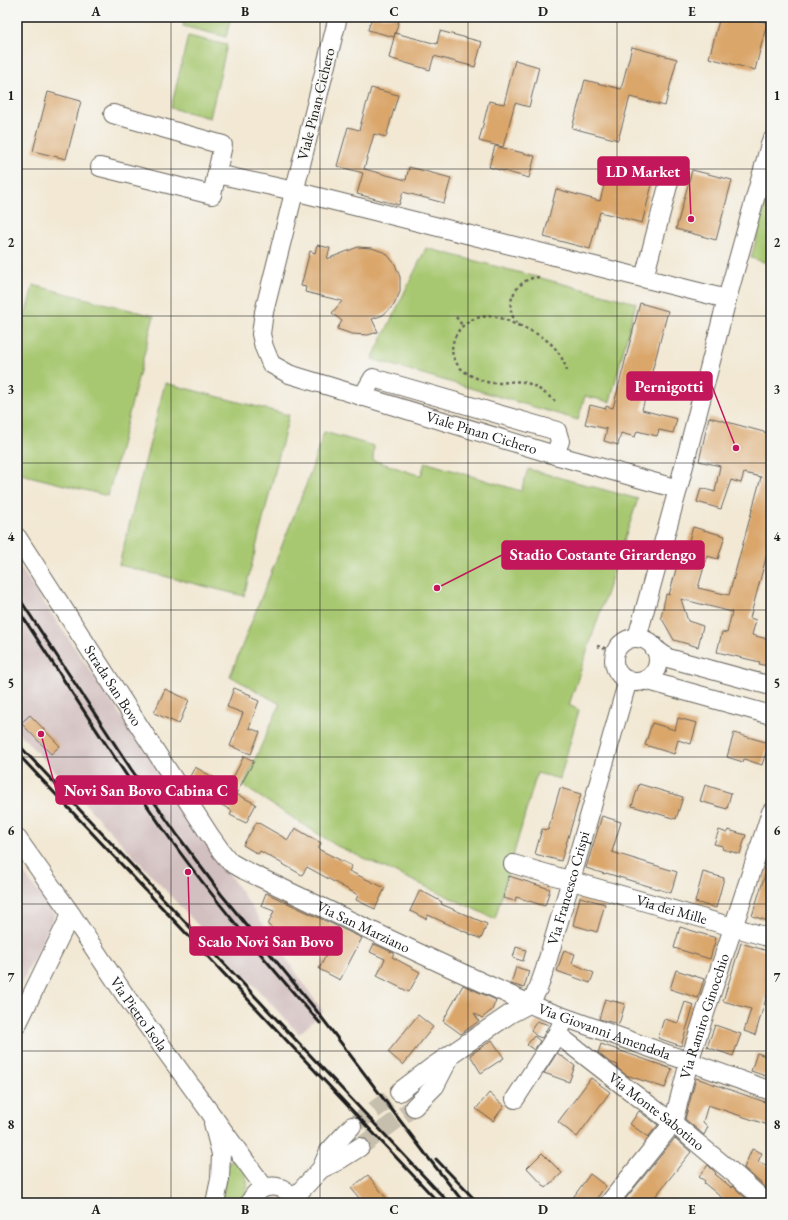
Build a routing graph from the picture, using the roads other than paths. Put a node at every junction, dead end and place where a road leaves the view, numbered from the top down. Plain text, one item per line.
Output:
1 (338, 17) edge
2 (114, 114) dead end
3 (771, 141) edge
4 (100, 167) dead end
5 (217, 174) junction
6 (671, 174) dead end
7 (294, 191) junction
8 (644, 278) junction
9 (727, 299) junction
10 (362, 397) junction
11 (555, 455) junction
12 (678, 489) junction
13 (17, 538) edge
14 (638, 634) junction
15 (661, 653) junction
16 (639, 683) junction
17 (771, 686) edge
18 (771, 715) edge
19 (771, 812) edge
20 (209, 834) joint
21 (17, 838) edge
22 (513, 864) dead end
23 (571, 880) junction
24 (71, 914) junction
25 (734, 927) junction
26 (771, 938) edge
27 (529, 1004) junction
28 (564, 1017) junction
29 (17, 1025) edge
30 (557, 1034) junction
31 (452, 1055) junction
32 (689, 1062) junction
33 (771, 1091) edge
34 (399, 1092) tunnel mouth
35 (515, 1099) dead end
36 (414, 1107) tunnel mouth
37 (211, 1115) junction
38 (673, 1123) junction
39 (352, 1126) tunnel mouth
40 (360, 1147) tunnel mouth
41 (321, 1169) junction
42 (264, 1187) junction
43 (293, 1201) edge
44 (215, 1203) edge
45 (250, 1203) edge
46 (609, 1203) edge
47 (767, 1203) edge

1 - 7 street, Viale Pinan Cichero
2 - 5 street
3 - 9 street
4 - 5 street
5 - 7 street
6 - 8 street
7 - 8 street
7 - 10 street, Viale Pinan Cichero
8 - 9 street
9 - 12 street
10 - 11 street, Viale Pinan Cichero
10 - 11 street
11 - 12 street, Viale Pinan Cichero
12 - 14 street
13 - 20 street, Strada San Bovo
14 - 15 street
14 - 16 street
15 - 16 street
15 - 17 street
16 - 18 street
16 - 23 street, Via Francesco Crispi
19 - 25 street, Via Ramiro Ginocchio
20 - 27 street, Via San Marziano
21 - 24 street, Via Pietro Isola
22 - 23 street, Via dei Mille
23 - 25 street, Via dei Mille
23 - 27 street, Via Francesco Crispi
24 - 29 street
24 - 37 street, Via Pietro Isola
25 - 26 street, Via dei Mille
25 - 32 street, Via Ramiro Ginocchio
27 - 28 street, Via Giovanni Amendola
27 - 31 street
28 - 30 street
28 - 32 street, Via Giovanni Amendola
30 - 35 street
30 - 38 street, Via Monte Sabotino
31 - 34 street
31 - 36 street
32 - 33 street, Via Giovanni Amendola
32 - 38 street, Via Ramiro Ginocchio
37 - 42 street, Via Pietro Isola
37 - 44 street
38 - 46 street, Via Ramiro Ginocchio
38 - 47 street, Via Monte Sabotino
39 - 41 street
40 - 41 street
41 - 43 street
42 - 43 street
42 - 45 street

